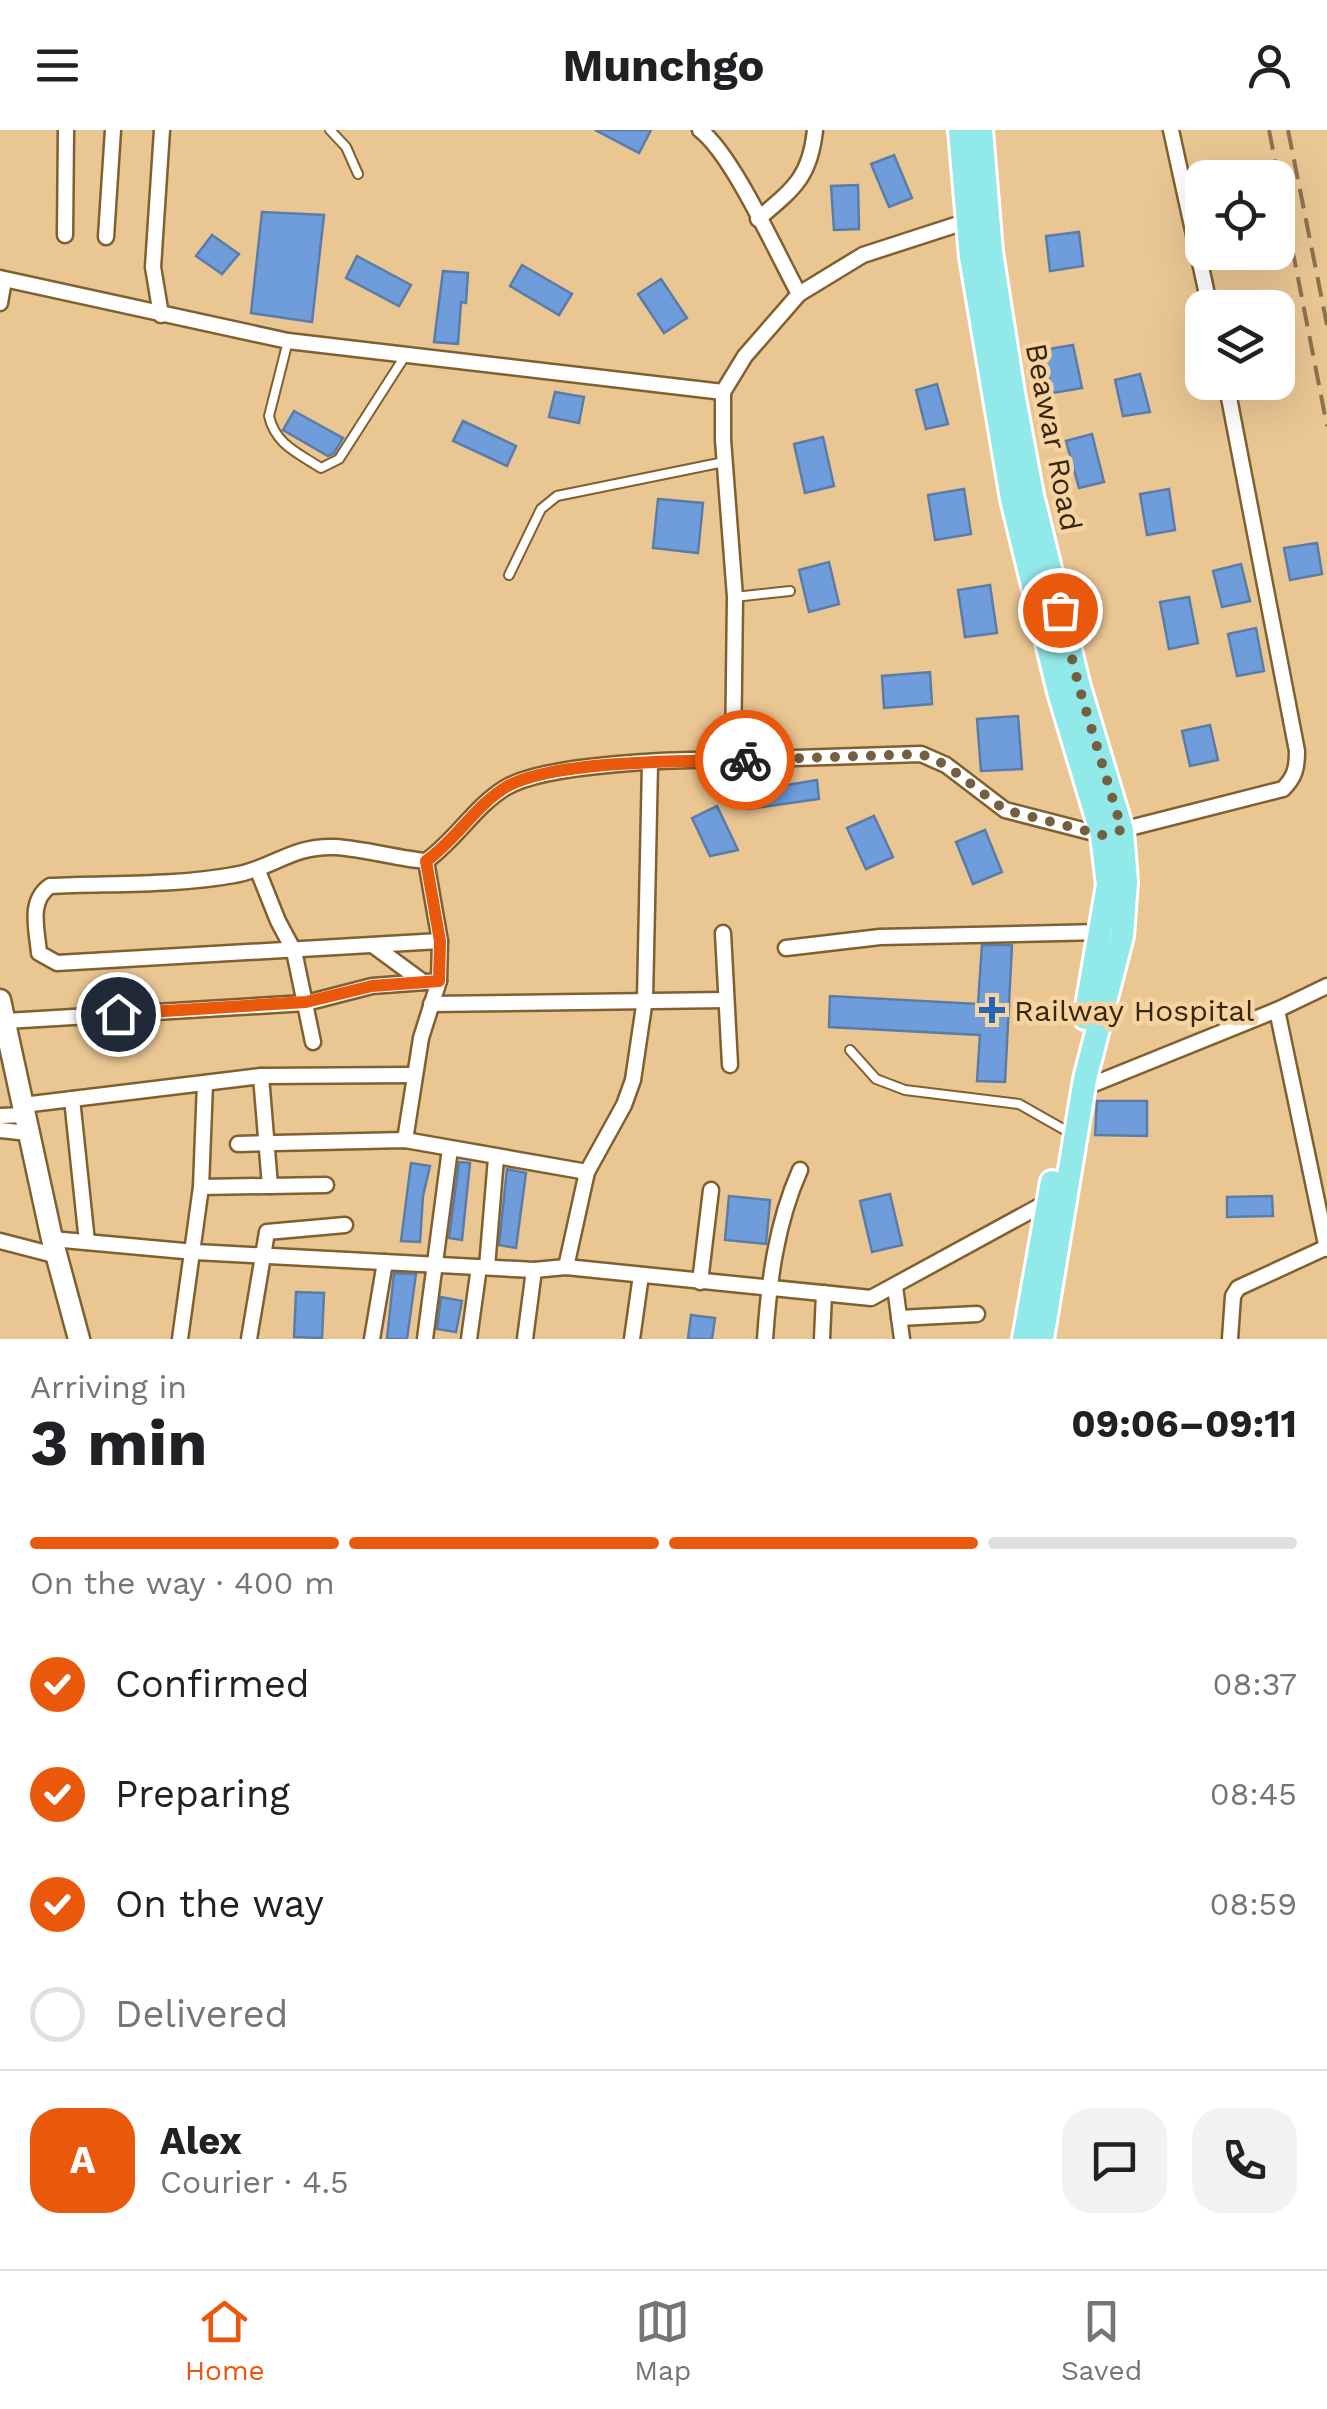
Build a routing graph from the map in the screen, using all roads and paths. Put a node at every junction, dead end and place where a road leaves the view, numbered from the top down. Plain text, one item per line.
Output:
1 (66, 130) edge
2 (112, 130) edge
3 (162, 130) edge
4 (330, 130) edge
5 (700, 130) edge
6 (815, 130) edge
7 (960, 130) edge
8 (981, 130) edge
9 (1171, 130) edge
10 (358, 174) dead end
11 (758, 219) junction
12 (65, 235) dead end
13 (106, 237) dead end
14 (979, 237) junction
15 (2, 279) edge
16 (1206, 290) edge
17 (799, 294) junction
18 (0, 303) edge
19 (160, 315) junction
20 (288, 340) junction
21 (405, 356) junction
22 (723, 392) junction
23 (1230, 400) edge
24 (724, 452) junction
25 (509, 575) dead end
26 (790, 591) dead end
27 (735, 597) junction
28 (733, 760) junction
29 (650, 763) junction
30 (1112, 833) junction
31 (426, 861) junction
32 (258, 871) junction
33 (1101, 932) junction
34 (723, 933) dead end
35 (440, 941) junction
36 (374, 946) junction
37 (786, 948) dead end
38 (294, 951) junction
39 (439, 981) junction
40 (423, 982) junction
41 (1327, 986) edge
42 (644, 999) junction
43 (0, 1000) edge
44 (726, 1000) junction
45 (306, 1002) junction
46 (430, 1009) junction
47 (1277, 1010) junction
48 (6, 1021) junction
49 (313, 1042) dead end
50 (1086, 1042) junction
51 (850, 1050) dead end
52 (730, 1065) dead end
53 (414, 1075) junction
54 (261, 1076) junction
55 (205, 1083) junction
56 (1080, 1085) junction
57 (72, 1098) junction
58 (23, 1107) junction
59 (0, 1116) edge
60 (1061, 1129) junction
61 (0, 1130) edge
62 (404, 1140) junction
63 (238, 1144) dead end
64 (267, 1145) junction
65 (450, 1149) junction
66 (496, 1158) junction
67 (800, 1170) dead end
68 (587, 1172) junction
69 (326, 1185) dead end
70 (270, 1186) junction
71 (200, 1188) junction
72 (711, 1190) dead end
73 (1056, 1200) junction
74 (345, 1225) dead end
75 (0, 1241) edge
76 (87, 1242) junction
77 (55, 1248) junction
78 (1327, 1248) edge
79 (194, 1252) junction
80 (264, 1256) junction
81 (385, 1262) junction
82 (435, 1264) junction
83 (483, 1267) junction
84 (566, 1267) junction
85 (534, 1270) junction
86 (641, 1275) junction
87 (700, 1282) junction
88 (895, 1287) junction
89 (768, 1288) junction
90 (824, 1293) junction
91 (976, 1314) dead end
92 (899, 1318) junction
93 (78, 1339) edge
94 (180, 1339) edge
95 (249, 1339) edge
96 (372, 1339) edge
97 (425, 1339) edge
98 (469, 1339) edge
99 (525, 1339) edge
100 (632, 1339) edge
101 (765, 1339) edge
102 (822, 1339) edge
103 (902, 1339) edge
104 (1024, 1339) edge
105 (1042, 1339) edge
106 (1230, 1339) edge

1 - 12 street
2 - 13 street
3 - 19 street
4 - 10 lane
5 - 11 street
6 - 11 street
7 - 14 main road, Beawar Road
8 - 14 main road, Beawar Road
9 - 16 street
11 - 17 street
14 - 17 street
14 - 30 main road, Beawar Road
15 - 18 street
15 - 19 street
17 - 22 street
19 - 20 street
20 - 21 street
20 - 21 lane
21 - 22 street
22 - 24 street
23 - 30 street
24 - 25 lane
24 - 27 street
26 - 27 lane
27 - 28 street
28 - 29 street
28 - 30 street
29 - 31 street
29 - 42 street
30 - 33 main road, Beawar Road
30 - 50 main road, Beawar Road
31 - 32 street
31 - 35 street
32 - 38 street
32 - 38 street
33 - 37 street
33 - 50 main road, Beawar Road
34 - 44 street
35 - 36 street
35 - 39 street
36 - 38 street
36 - 40 street
38 - 45 street
39 - 40 street
39 - 46 street
40 - 45 street
41 - 47 street
42 - 44 street
42 - 46 street
42 - 68 street
43 - 48 street
44 - 52 street
45 - 48 street
45 - 49 street
46 - 53 street
47 - 56 street
47 - 78 street
48 - 58 street
50 - 56 main road, Beawar Road
51 - 60 lane
53 - 54 street
53 - 62 street
54 - 55 street
54 - 64 street
55 - 57 street
55 - 71 street
56 - 60 main road, Beawar Road
57 - 58 street
57 - 76 street
58 - 59 street
58 - 61 street
58 - 77 street
60 - 73 main road, Beawar Road
62 - 64 street
62 - 65 street
63 - 64 street
64 - 70 street
65 - 66 street
65 - 82 street
66 - 68 street
66 - 83 street
67 - 89 street
68 - 84 street
69 - 70 street
70 - 71 street
71 - 79 street
72 - 87 street
73 - 88 street
73 - 104 main road, Beawar Road
73 - 105 main road, Beawar Road
74 - 80 street
75 - 77 street
76 - 77 street
76 - 79 street
77 - 93 street
78 - 106 street
79 - 80 street
79 - 94 street
80 - 81 street
80 - 95 street
81 - 82 street
81 - 96 street
82 - 83 street
82 - 97 street
83 - 85 street
83 - 98 street
84 - 85 street
84 - 86 street
85 - 99 street
86 - 87 street
86 - 100 street
87 - 89 street
88 - 90 street
88 - 92 street
89 - 90 street
89 - 101 street
90 - 102 street
91 - 92 street
92 - 103 street

